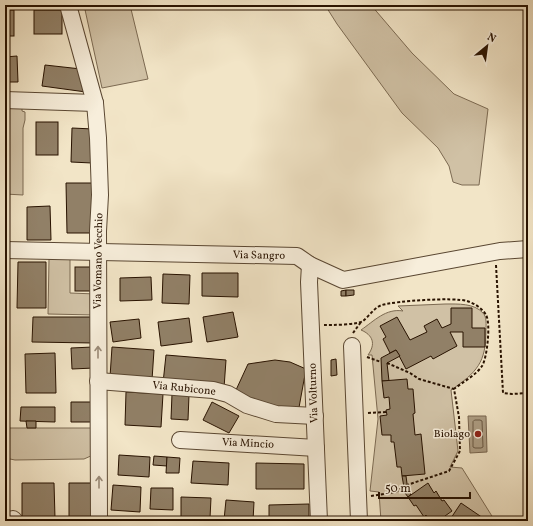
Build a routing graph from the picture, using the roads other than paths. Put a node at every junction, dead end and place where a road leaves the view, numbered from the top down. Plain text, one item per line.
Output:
1 (68, 5) edge
2 (5, 100) edge
3 (94, 103) junction
4 (528, 249) edge
5 (5, 250) edge
6 (99, 253) junction
7 (310, 264) junction
8 (352, 346) dead end
9 (98, 380) junction
10 (315, 416) junction
11 (180, 440) dead end
12 (316, 448) junction
13 (99, 521) edge
14 (319, 521) edge
15 (359, 521) edge

1 - 3 street, Via Vomano Vecchio
2 - 3 street
3 - 6 street, Via Vomano Vecchio
4 - 7 street, Via Sangro
5 - 6 street, Via Sangro
6 - 7 street, Via Sangro
9 -> 6 street, Via Vomano Vecchio
7 - 10 street, Via Volturno
8 - 15 street
9 - 10 street, Via Rubicone
13 -> 9 street, Via Vomano Vecchio
10 - 12 street, Via Volturno
11 - 12 street, Via Mincio
12 - 14 street, Via Volturno

